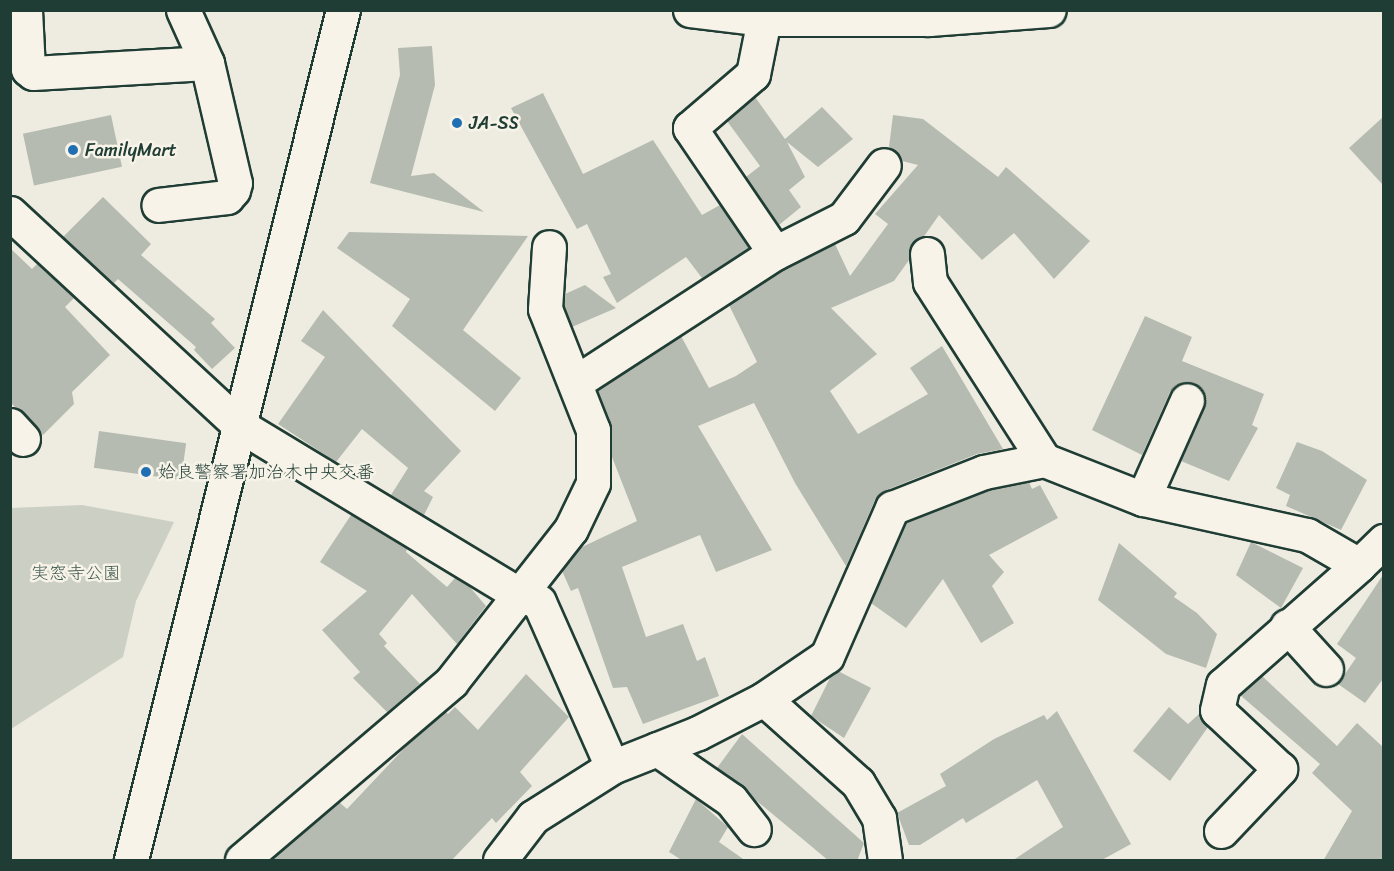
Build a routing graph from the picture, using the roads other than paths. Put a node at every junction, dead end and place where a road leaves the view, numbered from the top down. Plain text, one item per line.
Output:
1 (25, 10) edge
2 (183, 10) edge
3 (343, 10) edge
4 (690, 10) edge
5 (1049, 10) edge
6 (764, 19) junction
7 (207, 63) junction
8 (884, 165) dead end
9 (159, 205) dead end
10 (10, 213) edge
11 (549, 247) dead end
12 (774, 253) junction
13 (927, 254) dead end
14 (576, 382) junction
15 (1187, 400) dead end
16 (239, 425) junction
17 (1044, 460) junction
18 (1143, 499) junction
19 (1383, 541) edge
20 (1359, 565) junction
21 (520, 595) junction
22 (1287, 626) junction
23 (1326, 669) dead end
24 (764, 699) junction
25 (657, 749) junction
26 (612, 767) junction
27 (754, 829) dead end
28 (1221, 831) dead end
29 (131, 861) edge
30 (242, 861) edge
31 (500, 861) edge
32 (885, 861) edge

1 - 7 main road
2 - 7 main road
3 - 16 main road
4 - 6 main road
5 - 6 main road
6 - 12 main road
7 - 9 main road
8 - 12 main road
10 - 16 main road
11 - 14 main road
12 - 14 main road
13 - 17 main road
14 - 21 main road
15 - 18 main road
16 - 21 main road
16 - 29 main road
17 - 18 main road
17 - 24 main road
18 - 20 main road
19 - 20 main road
20 - 22 main road
21 - 26 main road
21 - 30 main road
22 - 23 main road
22 - 28 main road
24 - 25 main road
24 - 32 main road
25 - 26 main road
25 - 27 main road
26 - 31 main road

